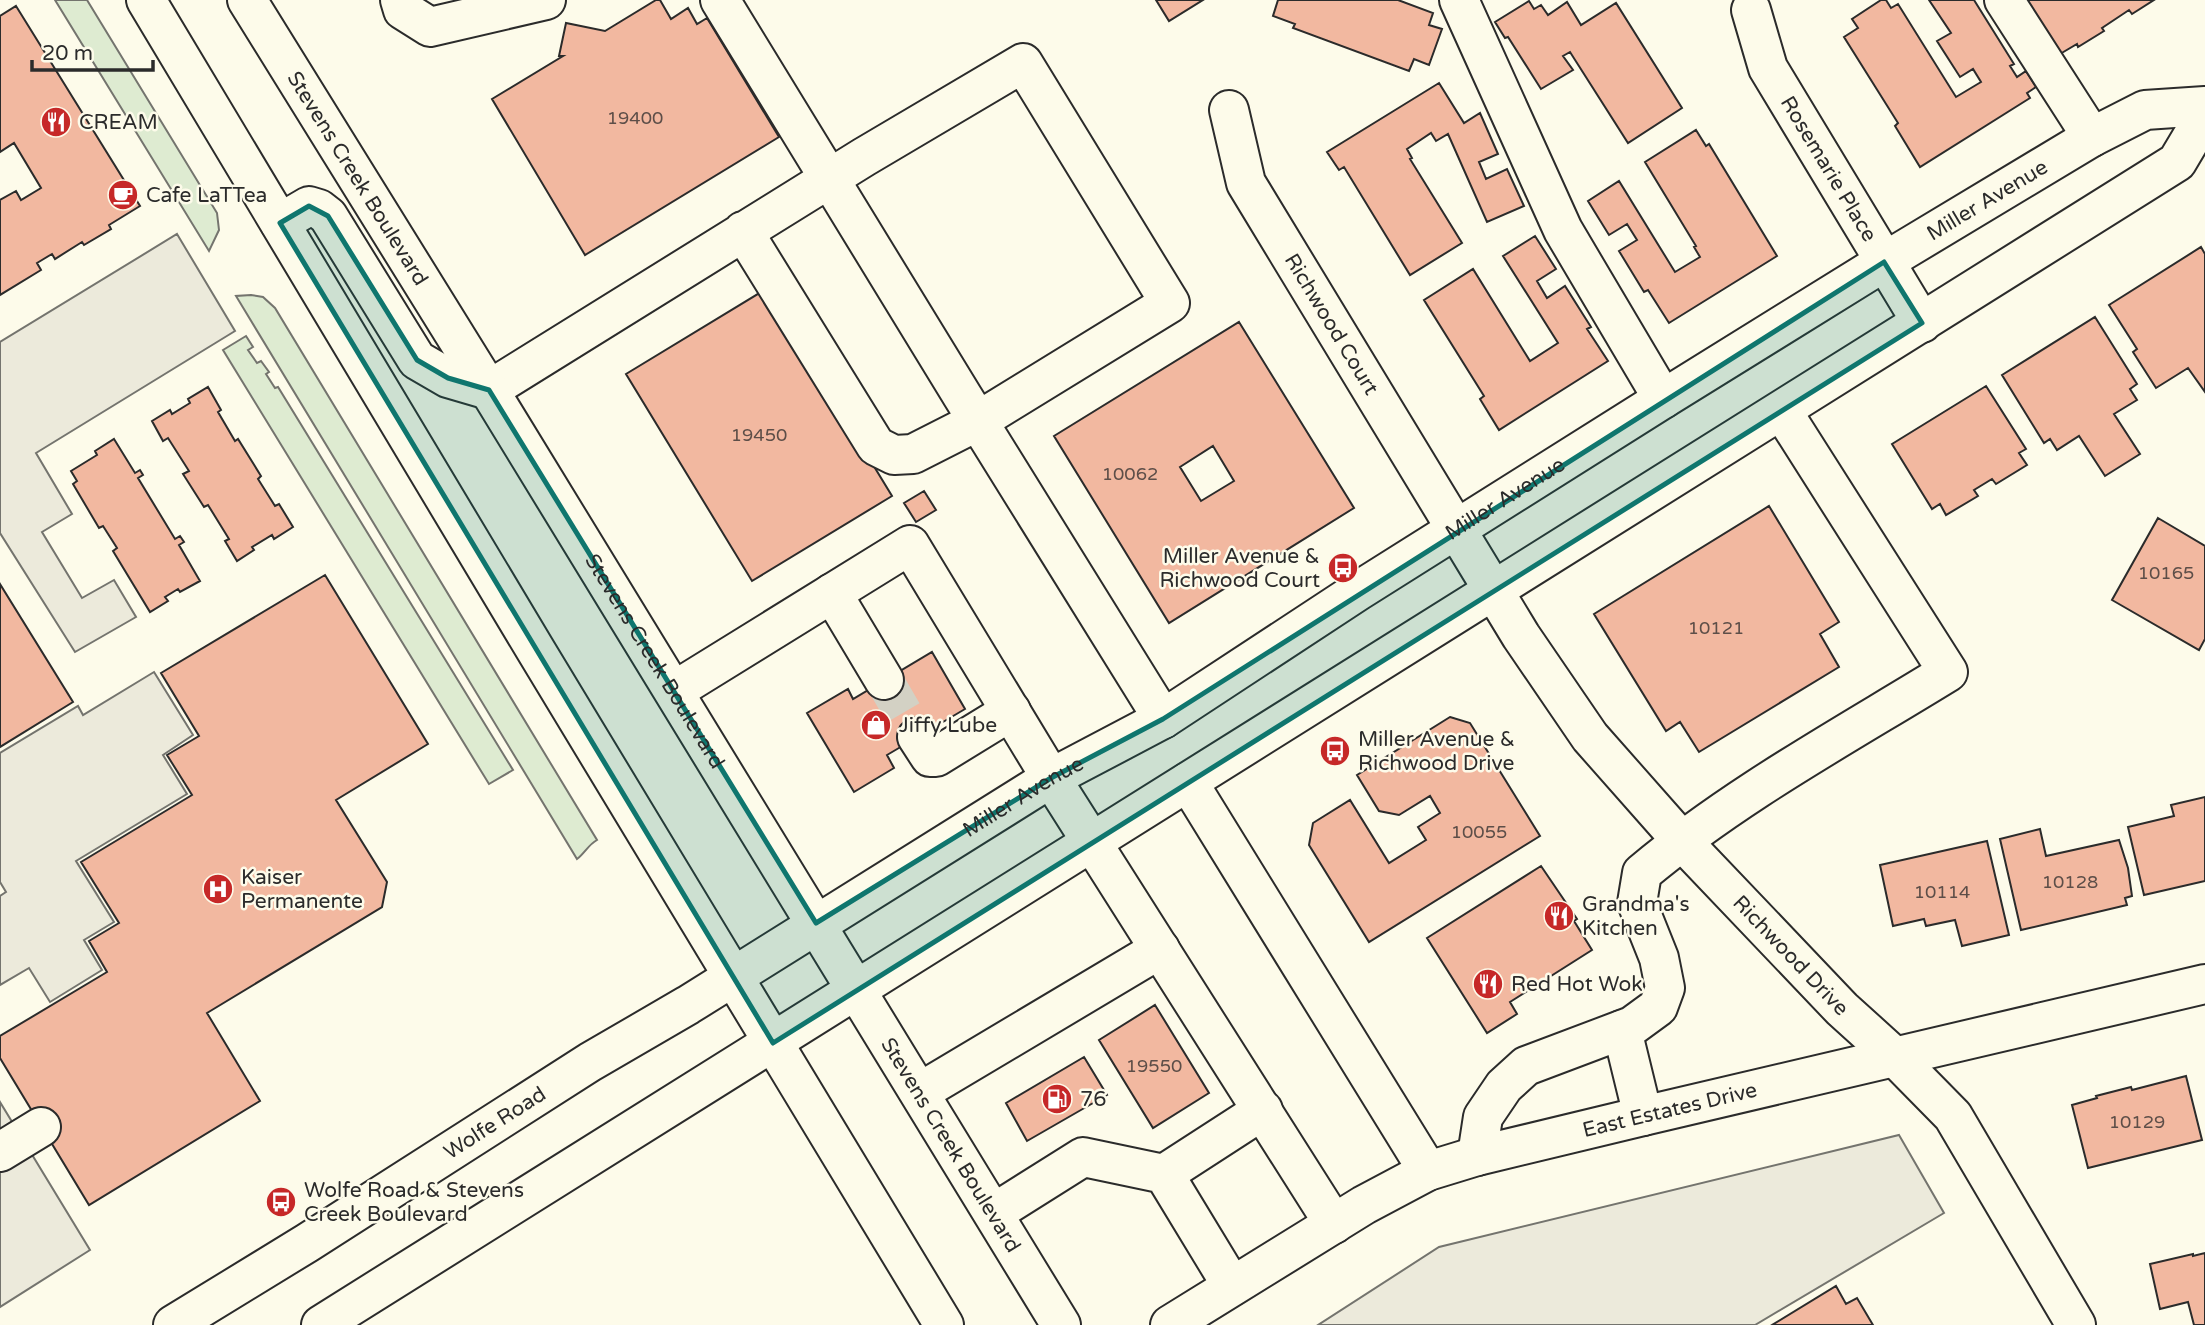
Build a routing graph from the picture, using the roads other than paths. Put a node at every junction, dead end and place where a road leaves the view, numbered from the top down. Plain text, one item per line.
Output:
1 (146, 0) edge
2 (247, 0) edge
3 (400, 0) edge
4 (546, 0) edge
5 (720, 0) edge
6 (1459, 0) edge
7 (2004, 0) edge
8 (1751, 10) dead end
9 (2205, 106) edge
10 (1229, 110) dead end
11 (2205, 115) edge
12 (2092, 137) junction
13 (829, 178) junction
14 (281, 223) junction
15 (743, 231) junction
16 (1884, 262) junction
17 (1922, 323) junction
18 (489, 390) junction
19 (1663, 399) junction
20 (1782, 411) junction
21 (978, 421) junction
22 (1456, 529) junction
23 (1494, 592) junction
24 (832, 593) junction
25 (884, 680) tunnel mouth
26 (674, 691) junction
27 (1011, 711) junction
28 (1163, 719) junction
29 (917, 737) tunnel mouth
30 (1051, 778) junction
31 (1188, 782) junction
32 (1681, 840) junction
33 (1093, 842) junction
34 (816, 923) junction
35 (1160, 949) junction
36 (732, 976) junction
37 (2205, 984) edge
38 (857, 991) junction
39 (1622, 1030) junction
40 (773, 1043) junction
41 (1895, 1057) junction
42 (920, 1092) junction
43 (1263, 1110) junction
44 (1643, 1116) junction
45 (41, 1127) dead end
46 (0, 1152) edge
47 (1477, 1156) junction
48 (1428, 1171) junction
49 (1164, 1174) junction
50 (994, 1213) junction
51 (1334, 1224) junction
52 (1232, 1286) junction
53 (173, 1325) edge
54 (321, 1325) edge
55 (944, 1325) edge
56 (1061, 1325) edge
57 (1170, 1325) edge
58 (2076, 1325) edge

1 - 14 main road
2 - 18 main road, Stevens Creek Boulevard
3 - 4 main road
5 - 13 main road
6 - 19 main road
7 - 12 main road
8 - 16 main road, Rosemarie Place
9 - 12 main road, Miller Avenue
10 - 22 main road, Richwood Court
11 - 17 main road
12 - 16 main road, Miller Avenue
13 - 15 main road
13 - 21 main road
13 - 21 main road
14 - 18 main road
14 - 36 main road
15 - 18 main road
15 - 21 main road
16 - 17 main road, Rosemarie Place
16 - 19 main road, Miller Avenue
17 - 20 main road
18 - 26 main road, Stevens Creek Boulevard
19 - 22 main road, Miller Avenue
20 - 23 main road
20 - 32 main road
21 - 28 main road
22 - 23 main road, Richwood Court
22 - 28 main road, Miller Avenue
23 - 31 main road
23 - 32 main road, Richwood Drive
24 - 25 main road
24 - 26 main road
24 - 27 main road
26 - 34 main road, Stevens Creek Boulevard
27 - 29 main road
27 - 30 main road
28 - 30 main road, Miller Avenue
30 - 33 main road
30 - 34 main road, Miller Avenue
31 - 33 main road
31 - 48 main road
32 - 39 main road
32 - 41 main road, Richwood Drive
33 - 35 main road
33 - 38 main road
34 - 36 main road, Wolfe Road
34 - 38 main road, Stevens Creek Boulevard
35 - 42 main road
35 - 43 main road
36 - 40 main road
36 - 53 main road, Wolfe Road
37 - 41 main road, East Estates Drive
38 - 40 main road
38 - 42 main road, Stevens Creek Boulevard
39 - 44 main road
39 - 47 main road
40 - 54 main road
40 - 55 main road
41 - 44 main road, East Estates Drive
41 - 58 main road, Richwood Drive
42 - 50 main road, Stevens Creek Boulevard
43 - 49 main road
43 - 51 main road
44 - 47 main road, East Estates Drive
45 - 46 main road
47 - 48 main road, East Estates Drive
48 - 51 main road, East Estates Drive
49 - 50 main road
49 - 52 main road
50 - 56 main road, Stevens Creek Boulevard
51 - 52 main road, East Estates Drive
52 - 57 main road, East Estates Drive

